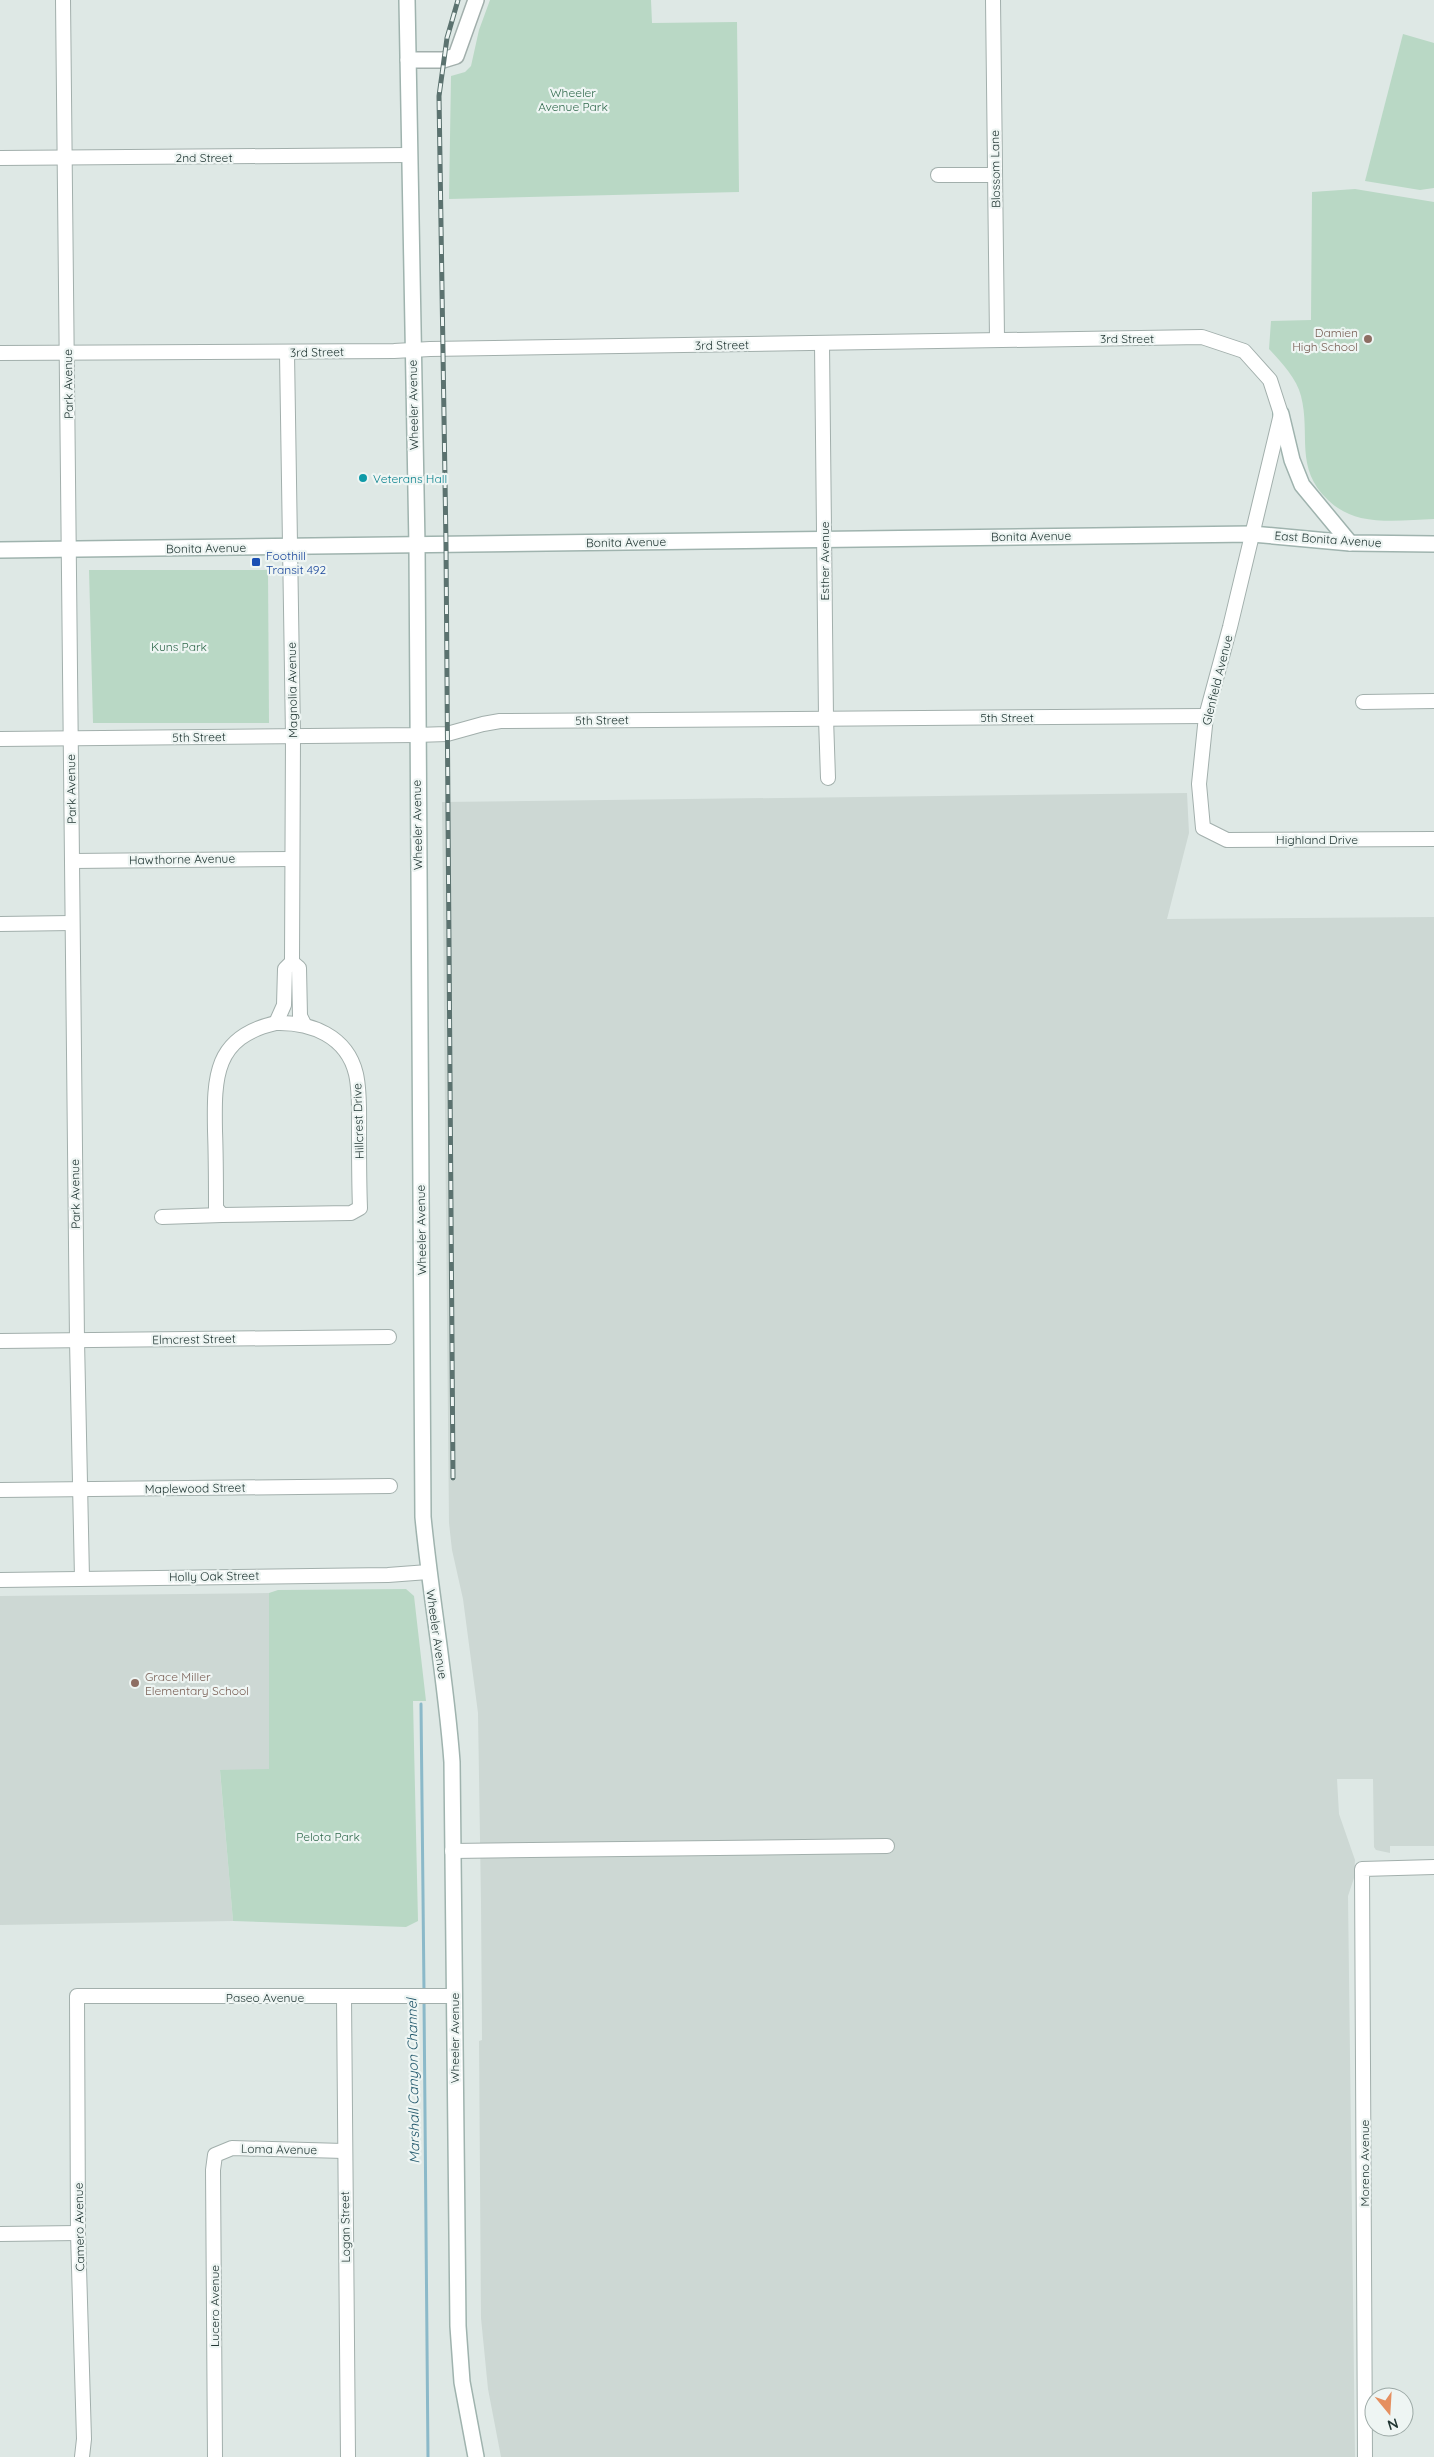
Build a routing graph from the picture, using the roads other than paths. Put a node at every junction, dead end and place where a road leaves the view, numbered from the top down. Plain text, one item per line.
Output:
1 (63, 0) edge
2 (407, 0) edge
3 (476, 0) edge
4 (993, 0) edge
5 (408, 60) junction
6 (409, 155) junction
7 (65, 157) junction
8 (0, 158) edge
9 (938, 175) dead end
10 (995, 175) junction
11 (997, 338) junction
12 (822, 344) junction
13 (412, 351) junction
14 (0, 353) edge
15 (67, 353) junction
16 (287, 353) junction
17 (1281, 414) junction
18 (1252, 534) junction
19 (824, 539) junction
20 (1350, 543) junction
21 (1434, 544) edge
22 (417, 546) junction
23 (288, 547) junction
24 (70, 549) junction
25 (0, 550) edge
26 (1434, 701) edge
27 (1363, 702) dead end
28 (1206, 716) junction
29 (826, 718) junction
30 (416, 735) junction
31 (293, 736) junction
32 (71, 738) junction
33 (0, 739) edge
34 (828, 778) dead end
35 (1203, 828) joint
36 (1434, 839) edge
37 (292, 859) junction
38 (72, 861) junction
39 (72, 923) junction
40 (0, 924) edge
41 (292, 962) junction
42 (276, 1023) junction
43 (304, 1024) junction
44 (222, 1215) junction
45 (162, 1217) dead end
46 (389, 1337) dead end
47 (77, 1340) junction
48 (0, 1341) edge
49 (390, 1486) dead end
50 (79, 1489) junction
51 (0, 1490) edge
52 (428, 1572) junction
53 (82, 1578) junction
54 (0, 1580) edge
55 (887, 1846) dead end
56 (452, 1851) junction
57 (1434, 1867) edge
58 (77, 1996) joint
59 (454, 1996) junction
60 (344, 1997) junction
61 (344, 2151) junction
62 (215, 2155) joint
63 (78, 2233) junction
64 (0, 2234) edge
65 (82, 2457) edge
66 (215, 2457) edge
67 (348, 2457) edge
68 (476, 2457) edge
69 (1365, 2457) edge

1 - 7 street, Park Avenue
2 - 5 main road, Wheeler Avenue
3 - 5 main road
4 - 10 street, Blossom Lane
5 - 6 main road, Wheeler Avenue
6 - 7 street, 2nd Street
6 - 13 main road, Wheeler Avenue
7 - 8 street, 2nd Street
7 - 15 street, Park Avenue
9 - 10 street
10 - 11 street, Blossom Lane
11 - 12 street, 3rd Street
11 - 17 street, 3rd Street
12 - 13 street, 3rd Street
12 - 19 street, Esther Avenue
13 - 16 street, 3rd Street
13 - 22 main road, Wheeler Avenue
14 - 15 street, 3rd Street
15 - 16 street, 3rd Street
15 - 24 street, Park Avenue
16 - 23 street, Magnolia Avenue
17 - 18 street
17 - 20 main road
18 - 19 main road, Bonita Avenue
18 - 20 main road, East Bonita Avenue
18 - 28 street, Glenfield Avenue
19 - 22 main road, Bonita Avenue
19 - 29 street, Esther Avenue
20 - 21 main road, East Bonita Avenue
22 - 23 main road, Bonita Avenue
22 - 30 main road, Wheeler Avenue
23 - 24 main road, Bonita Avenue
23 - 31 street, Magnolia Avenue
24 - 25 main road, Bonita Avenue
24 - 32 street, Park Avenue
26 - 27 street
28 - 29 street, 5th Street
28 - 35 street, Glenfield Avenue
29 - 30 street, 5th Street
29 - 34 street, Esther Avenue
30 - 31 street, 5th Street
30 - 52 main road, Wheeler Avenue
31 - 32 street, 5th Street
31 - 37 street, Magnolia Avenue
32 - 33 street, 5th Street
32 - 38 street, Park Avenue
35 - 36 street, Highland Drive
37 - 38 street, Hawthorne Avenue
37 - 41 street, Magnolia Avenue
38 - 39 street, Park Avenue
39 - 40 street
39 - 47 street, Park Avenue
41 - 42 street, Magnolia Avenue
41 - 43 street
42 - 43 street, Hillcrest Drive
42 - 44 street, Hillcrest Drive
43 - 44 street, Hillcrest Drive
44 - 45 street, Hillcrest Drive
46 - 47 street, Elmcrest Street
47 - 48 street, Elmcrest Street
47 - 50 street, Park Avenue
49 - 50 street, Maplewood Street
50 - 51 street, Maplewood Street
50 - 53 street, Park Avenue
52 - 53 street, Holly Oak Street
52 - 56 main road, Wheeler Avenue
53 - 54 street, Holly Oak Street
55 - 56 street
56 - 59 main road, Wheeler Avenue
57 - 69 street, Moreno Avenue
58 - 60 street, Paseo Avenue
58 - 63 street, Camero Avenue
59 - 60 street, Paseo Avenue
59 - 68 main road, Wheeler Avenue
60 - 61 street, Logan Street
61 - 62 street, Loma Avenue
61 - 67 street, Logan Street
62 - 66 street, Lucero Avenue
63 - 64 street
63 - 65 street, Camero Avenue

